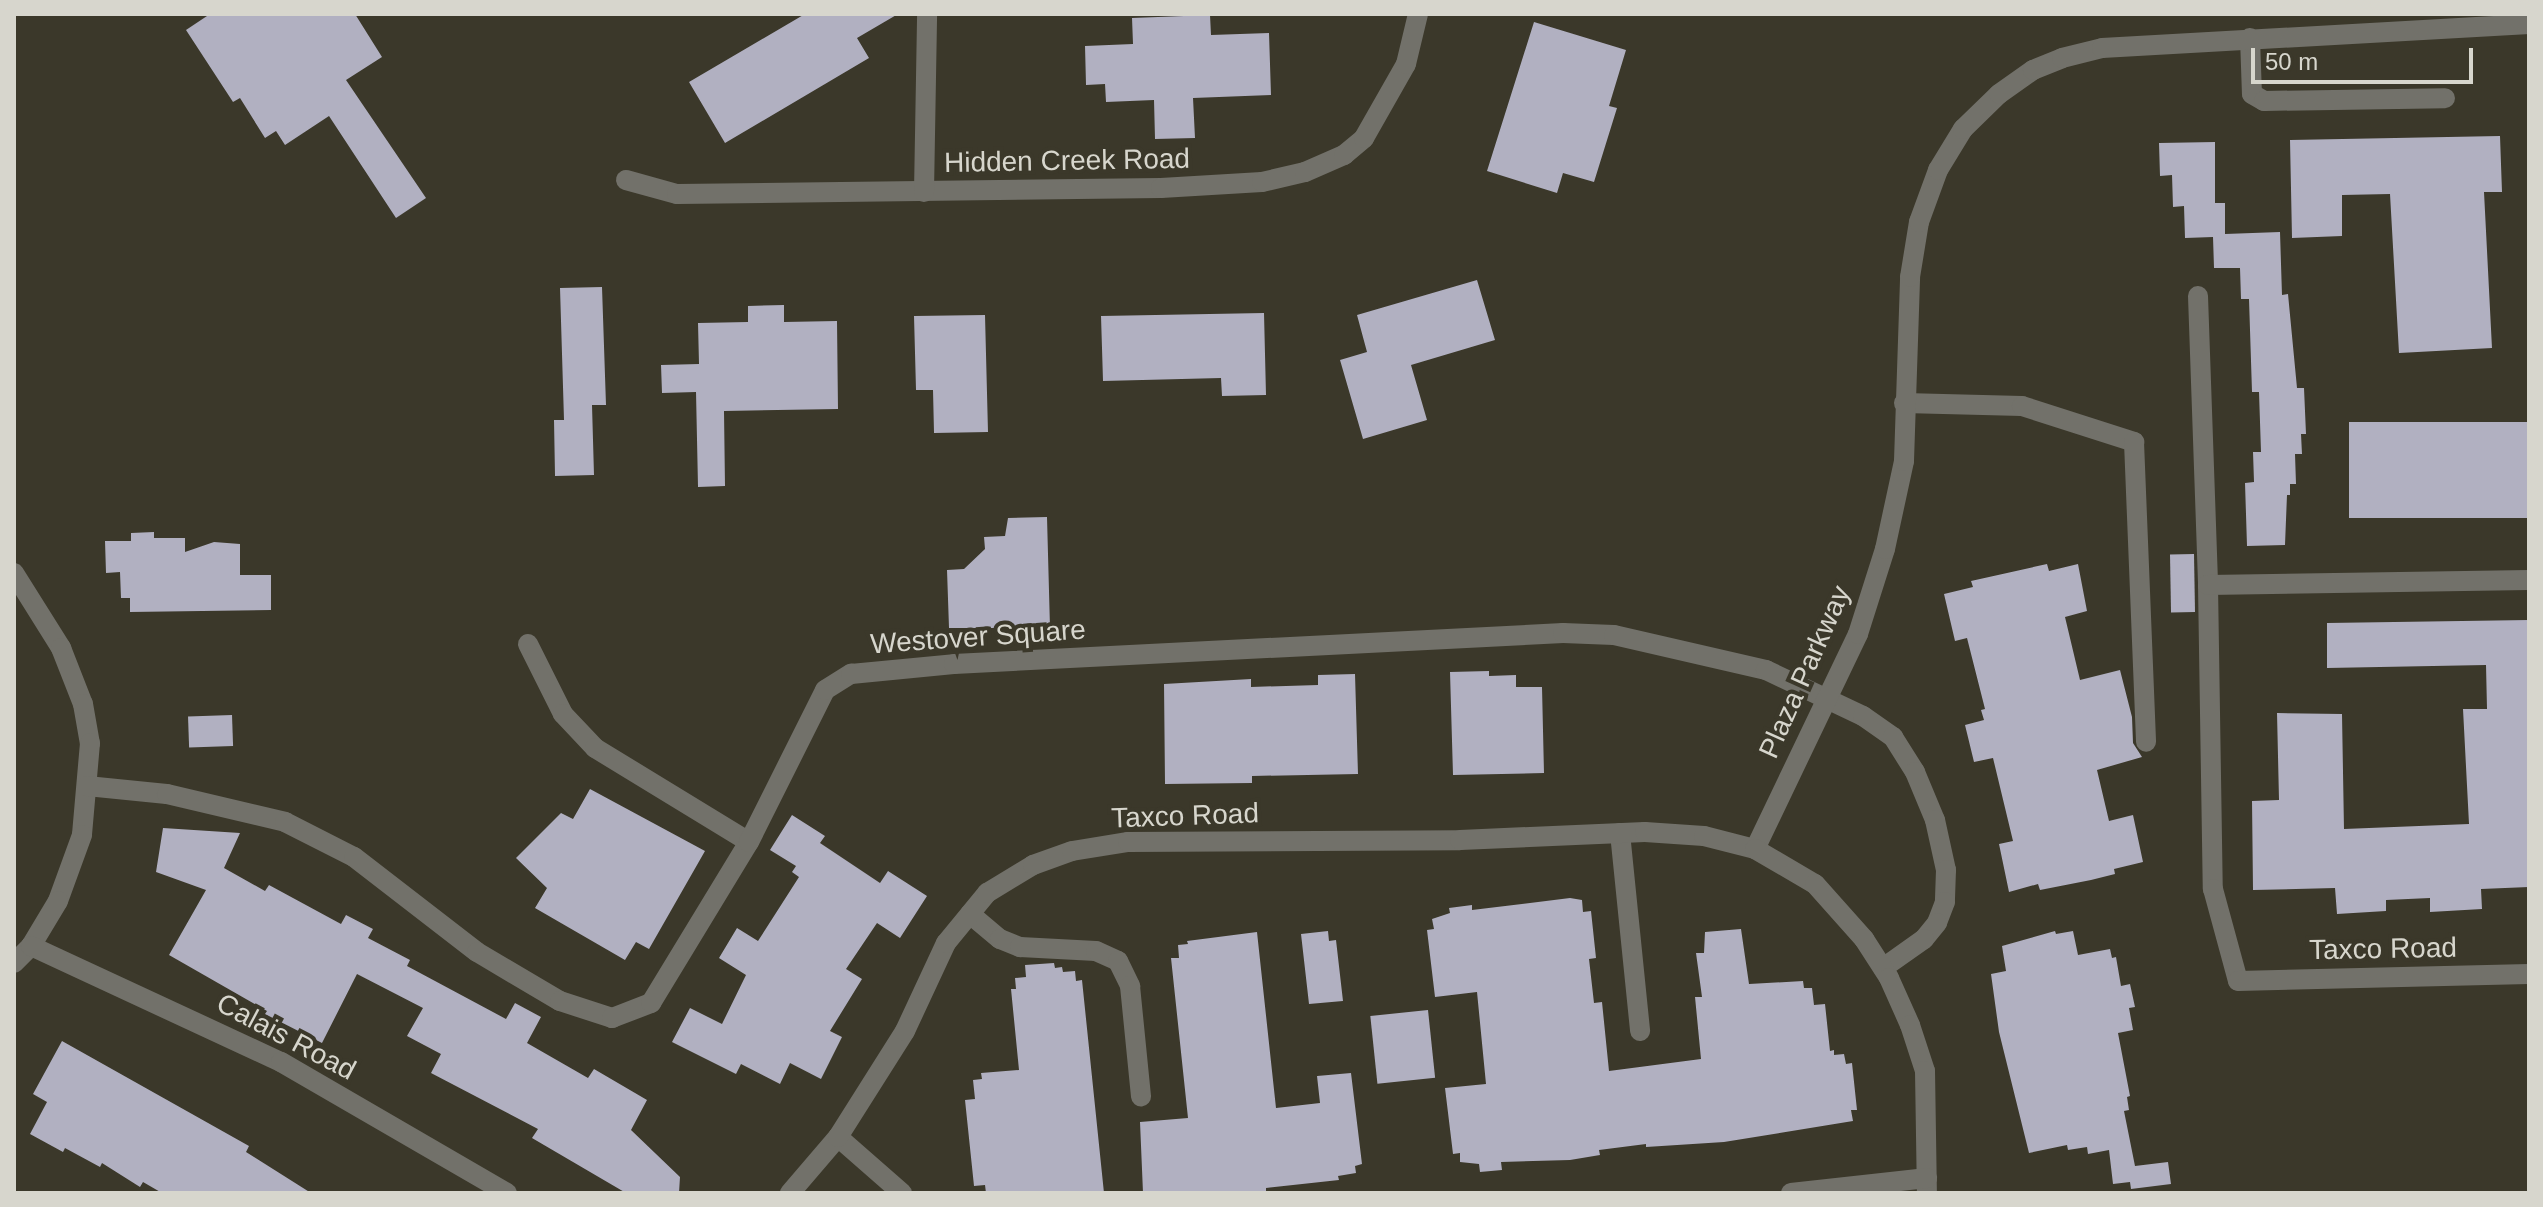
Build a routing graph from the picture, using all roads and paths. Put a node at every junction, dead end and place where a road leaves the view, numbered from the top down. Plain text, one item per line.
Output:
1 (927, 14) edge
2 (1418, 14) edge
3 (2529, 24) edge
4 (2250, 38) junction
5 (2445, 98) dead end
6 (626, 180) dead end
7 (924, 192) junction
8 (2198, 296) dead end
9 (1904, 403) junction
10 (14, 573) edge
11 (2529, 580) edge
12 (2208, 585) junction
13 (528, 644) dead end
14 (1826, 697) junction
15 (2146, 742) dead end
16 (87, 786) junction
17 (1620, 833) junction
18 (749, 842) junction
19 (1755, 849) junction
20 (970, 914) junction
21 (31, 946) junction
22 (14, 963) edge
23 (1883, 968) junction
24 (2529, 974) edge
25 (1640, 1031) dead end
26 (1141, 1096) dead end
27 (838, 1137) junction
28 (1927, 1186) edge
29 (507, 1193) edge
30 (790, 1193) edge
31 (902, 1193) edge
32 (1791, 1193) edge

1 - 7 street
2 - 7 street, Hidden Creek Road
3 - 4 street, Plaza Parkway
4 - 5 street
4 - 9 street, Plaza Parkway
6 - 7 street, Hidden Creek Road
8 - 12 street
9 - 14 street, Plaza Parkway
9 - 15 street
10 - 16 street
11 - 12 street
12 - 24 street, Taxco Road
13 - 18 street
14 - 18 street, Westover Square
14 - 19 street, Plaza Parkway
14 - 23 street, Westover Square
16 - 18 street, Westover Square
16 - 21 street
17 - 19 street, Taxco Road
17 - 20 street, Taxco Road
17 - 25 street
19 - 23 street
20 - 26 street
20 - 27 street, Taxco Road
21 - 22 street
21 - 29 street, Calais Road
23 - 28 street
27 - 30 street, Taxco Road
27 - 31 street
28 - 32 street

